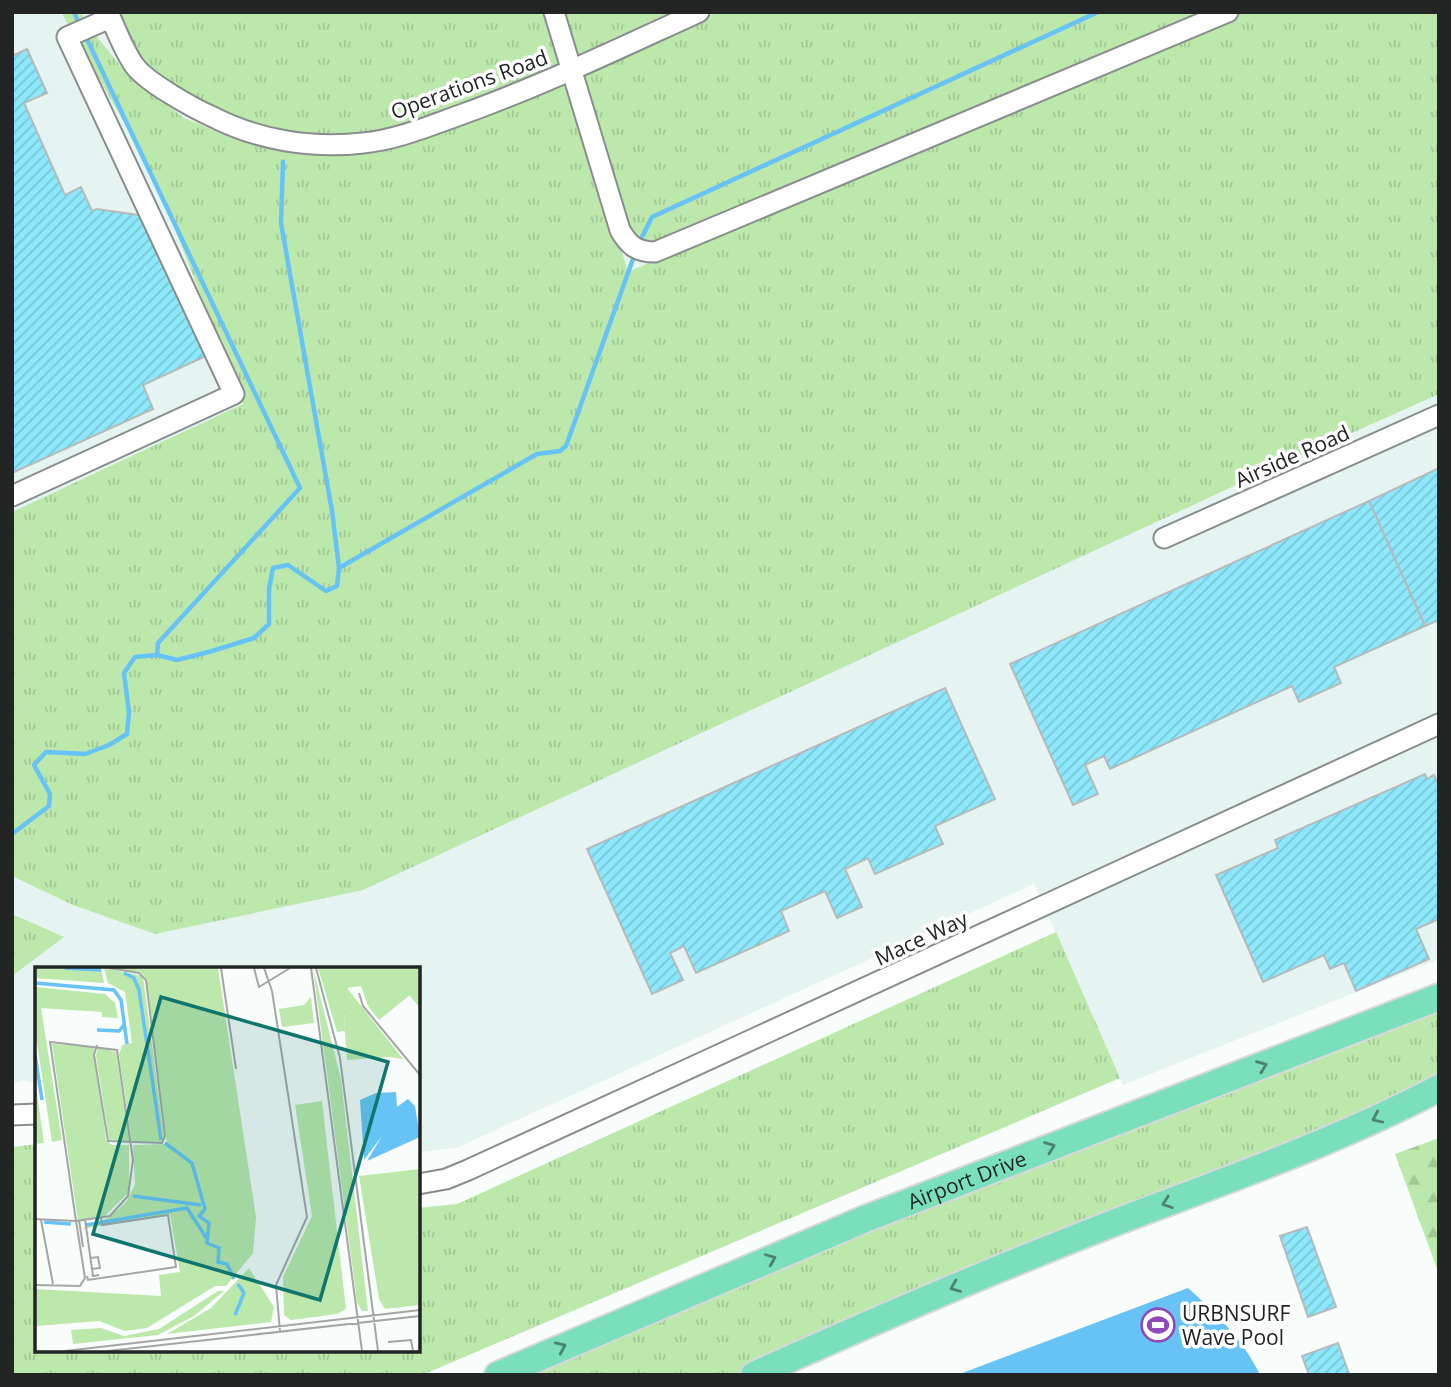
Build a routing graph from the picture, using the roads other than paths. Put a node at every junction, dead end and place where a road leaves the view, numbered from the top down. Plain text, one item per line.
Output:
1 (554, 12) edge
2 (699, 12) edge
3 (1228, 12) edge
4 (109, 15) edge
5 (568, 71) junction
6 (1439, 415) edge
7 (12, 496) edge
8 (1164, 538) dead end
9 (1439, 724) edge
10 (1439, 996) edge
11 (1439, 1088) edge
12 (35, 1114) edge
13 (12, 1115) edge
14 (420, 1184) edge
15 (498, 1375) edge
16 (754, 1375) edge

1 - 5 street
2 - 5 street, Operations Road
3 - 5 street
4 - 5 street, Operations Road
4 - 7 street
6 - 8 street, Airside Road
9 - 14 street, Mace Way
15 -> 10 main road, Airport Drive
11 -> 16 main road
12 - 13 street

